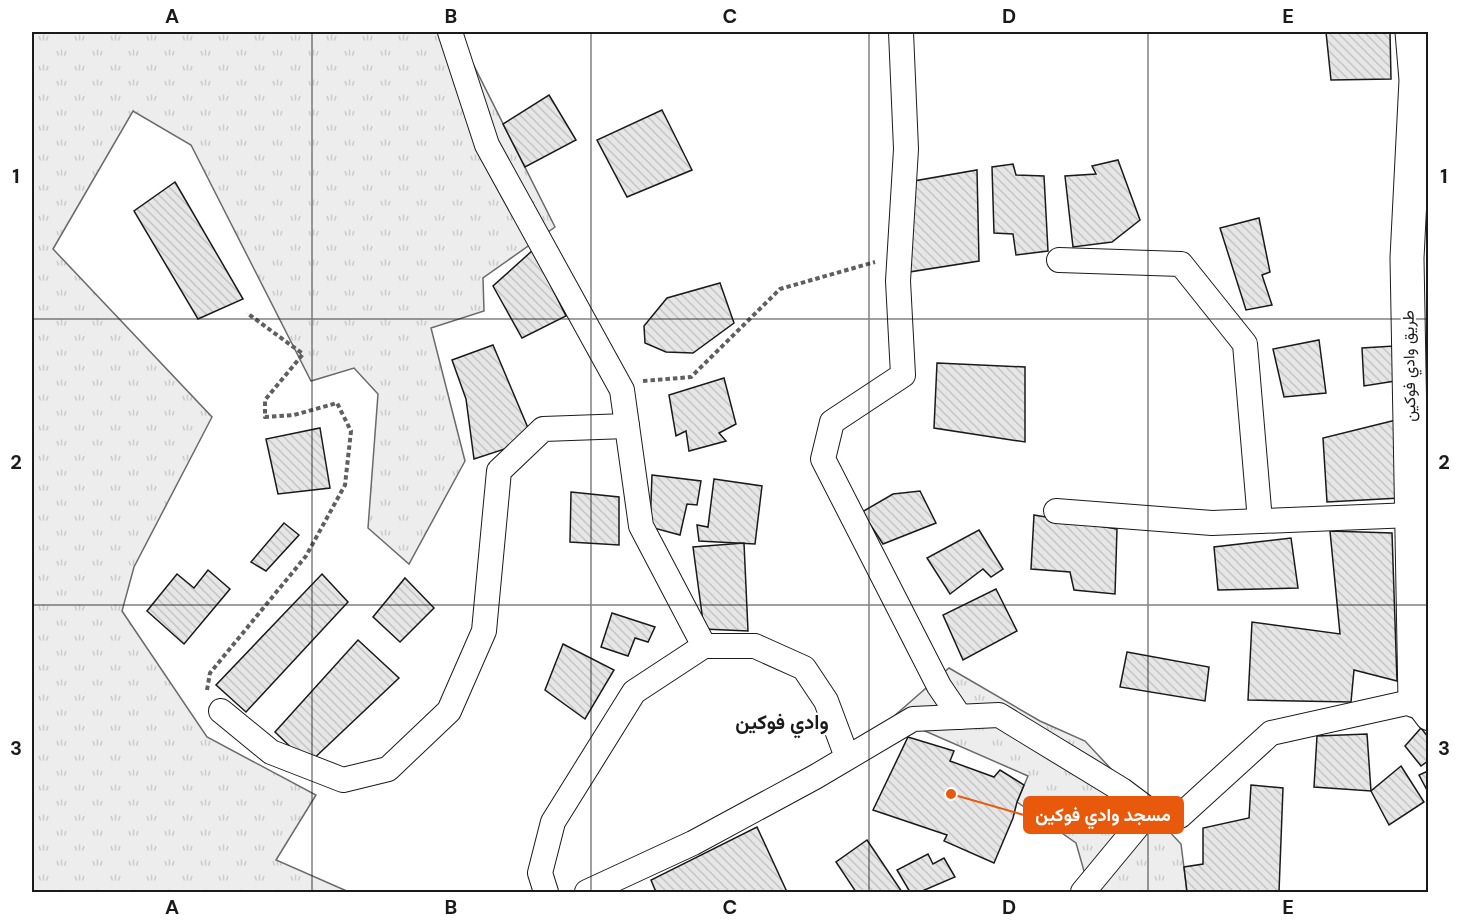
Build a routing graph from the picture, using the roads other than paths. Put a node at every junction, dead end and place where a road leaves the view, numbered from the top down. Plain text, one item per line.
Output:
1 (450, 32) edge
2 (901, 32) edge
3 (1412, 32) edge
4 (1059, 260) dead end
5 (627, 426) junction
6 (1420, 460) edge
7 (1056, 510) dead end
8 (1412, 515) junction
9 (1260, 521) junction
10 (704, 646) junction
11 (1422, 709) edge
12 (221, 711) road end
13 (960, 717) junction
14 (847, 757) junction
15 (1150, 811) junction
16 (546, 892) edge
17 (586, 892) edge
18 (1083, 892) edge

1 - 5 street
2 - 13 street
3 - 6 street, طريق وادي فوکين
4 - 9 street
5 - 10 street
5 - 12 street
6 - 8 street, طريق وادي فوکين
7 - 9 street
8 - 9 street
8 - 11 street, طريق وادي فوکين
10 - 14 street
10 - 16 street
11 - 15 street
13 - 14 street
13 - 15 street
14 - 17 street
15 - 18 street

